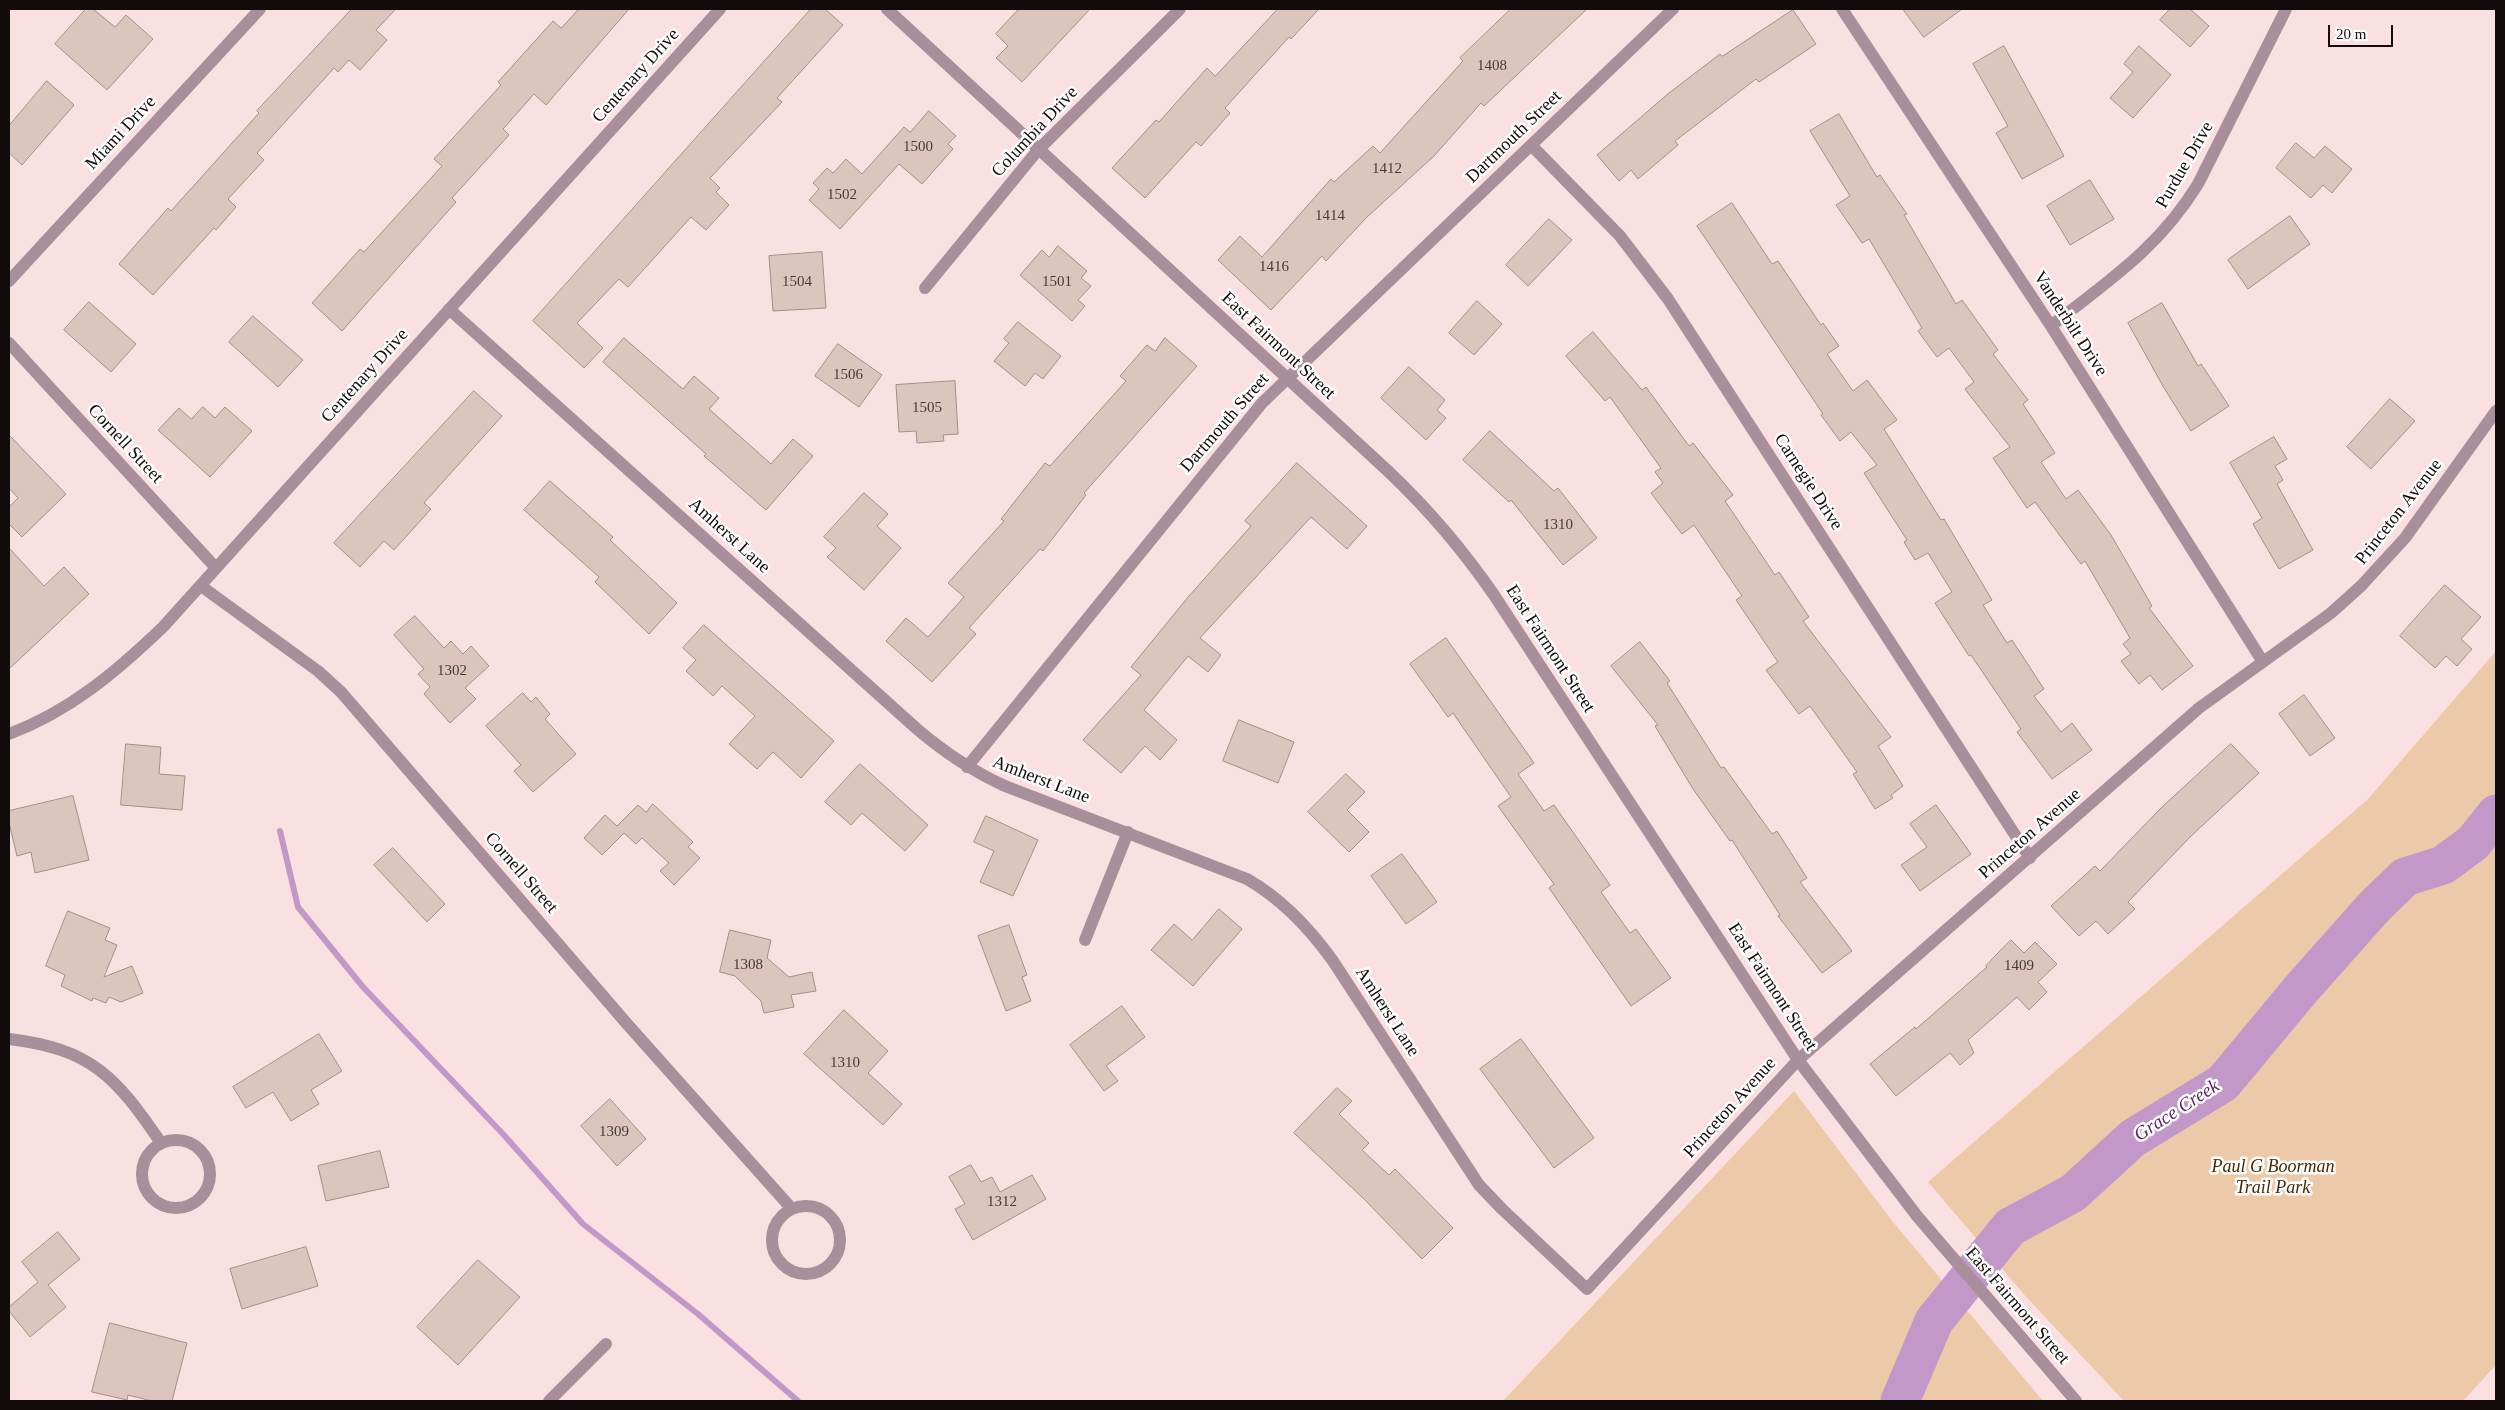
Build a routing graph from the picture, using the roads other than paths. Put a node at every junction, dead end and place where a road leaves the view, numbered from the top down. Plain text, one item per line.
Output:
1 (260, 9) edge
2 (720, 9) edge
3 (887, 9) edge
4 (1180, 9) edge
5 (1673, 9) edge
6 (1842, 9) edge
7 (2286, 9) edge
8 (1531, 145) junction
9 (1038, 150) junction
10 (9, 282) edge
11 (925, 288) dead end
12 (449, 308) junction
13 (2051, 326) junction
14 (9, 343) edge
15 (1287, 378) junction
16 (2496, 411) edge
17 (216, 568) junction
18 (201, 586) junction
19 (2262, 662) junction
20 (9, 734) edge
21 (967, 767) junction
22 (1128, 832) junction
23 (2030, 858) junction
24 (1085, 940) dead end
25 (9, 1039) edge
26 (1798, 1060) junction
27 (161, 1143) junction
28 (792, 1208) junction
29 (1587, 1289) joint
30 (606, 1344) dead end
31 (549, 1401) edge
32 (2076, 1401) edge

1 - 10 street, Miami Drive
2 - 12 street, Centenary Drive
3 - 9 street, East Fairmont Street
4 - 9 street, Columbia Drive
5 - 8 street, Dartmouth Street
6 - 13 street, Vanderbilt Drive
7 - 13 street, Purdue Drive
8 - 15 street, Dartmouth Street
8 - 23 street, Carnegie Drive
9 - 11 street, Columbia Drive
9 - 15 street, East Fairmont Street
12 - 17 street, Centenary Drive
12 - 21 street, Amherst Lane
13 - 19 street, Vanderbilt Drive
14 - 17 street, Cornell Street
15 - 21 street, Dartmouth Street
15 - 26 street, East Fairmont Street
16 - 19 street, Princeton Avenue
17 - 18 street, Centenary Drive
18 - 20 street, Centenary Drive
18 - 28 street, Cornell Street
19 - 23 street, Princeton Avenue
21 - 22 street, Amherst Lane
22 - 24 street
22 - 29 street, Amherst Lane
23 - 26 street, Princeton Avenue
25 - 27 street
26 - 29 street, Princeton Avenue
26 - 32 street, East Fairmont Street
27 - 27 street
28 - 28 street
30 - 31 street

